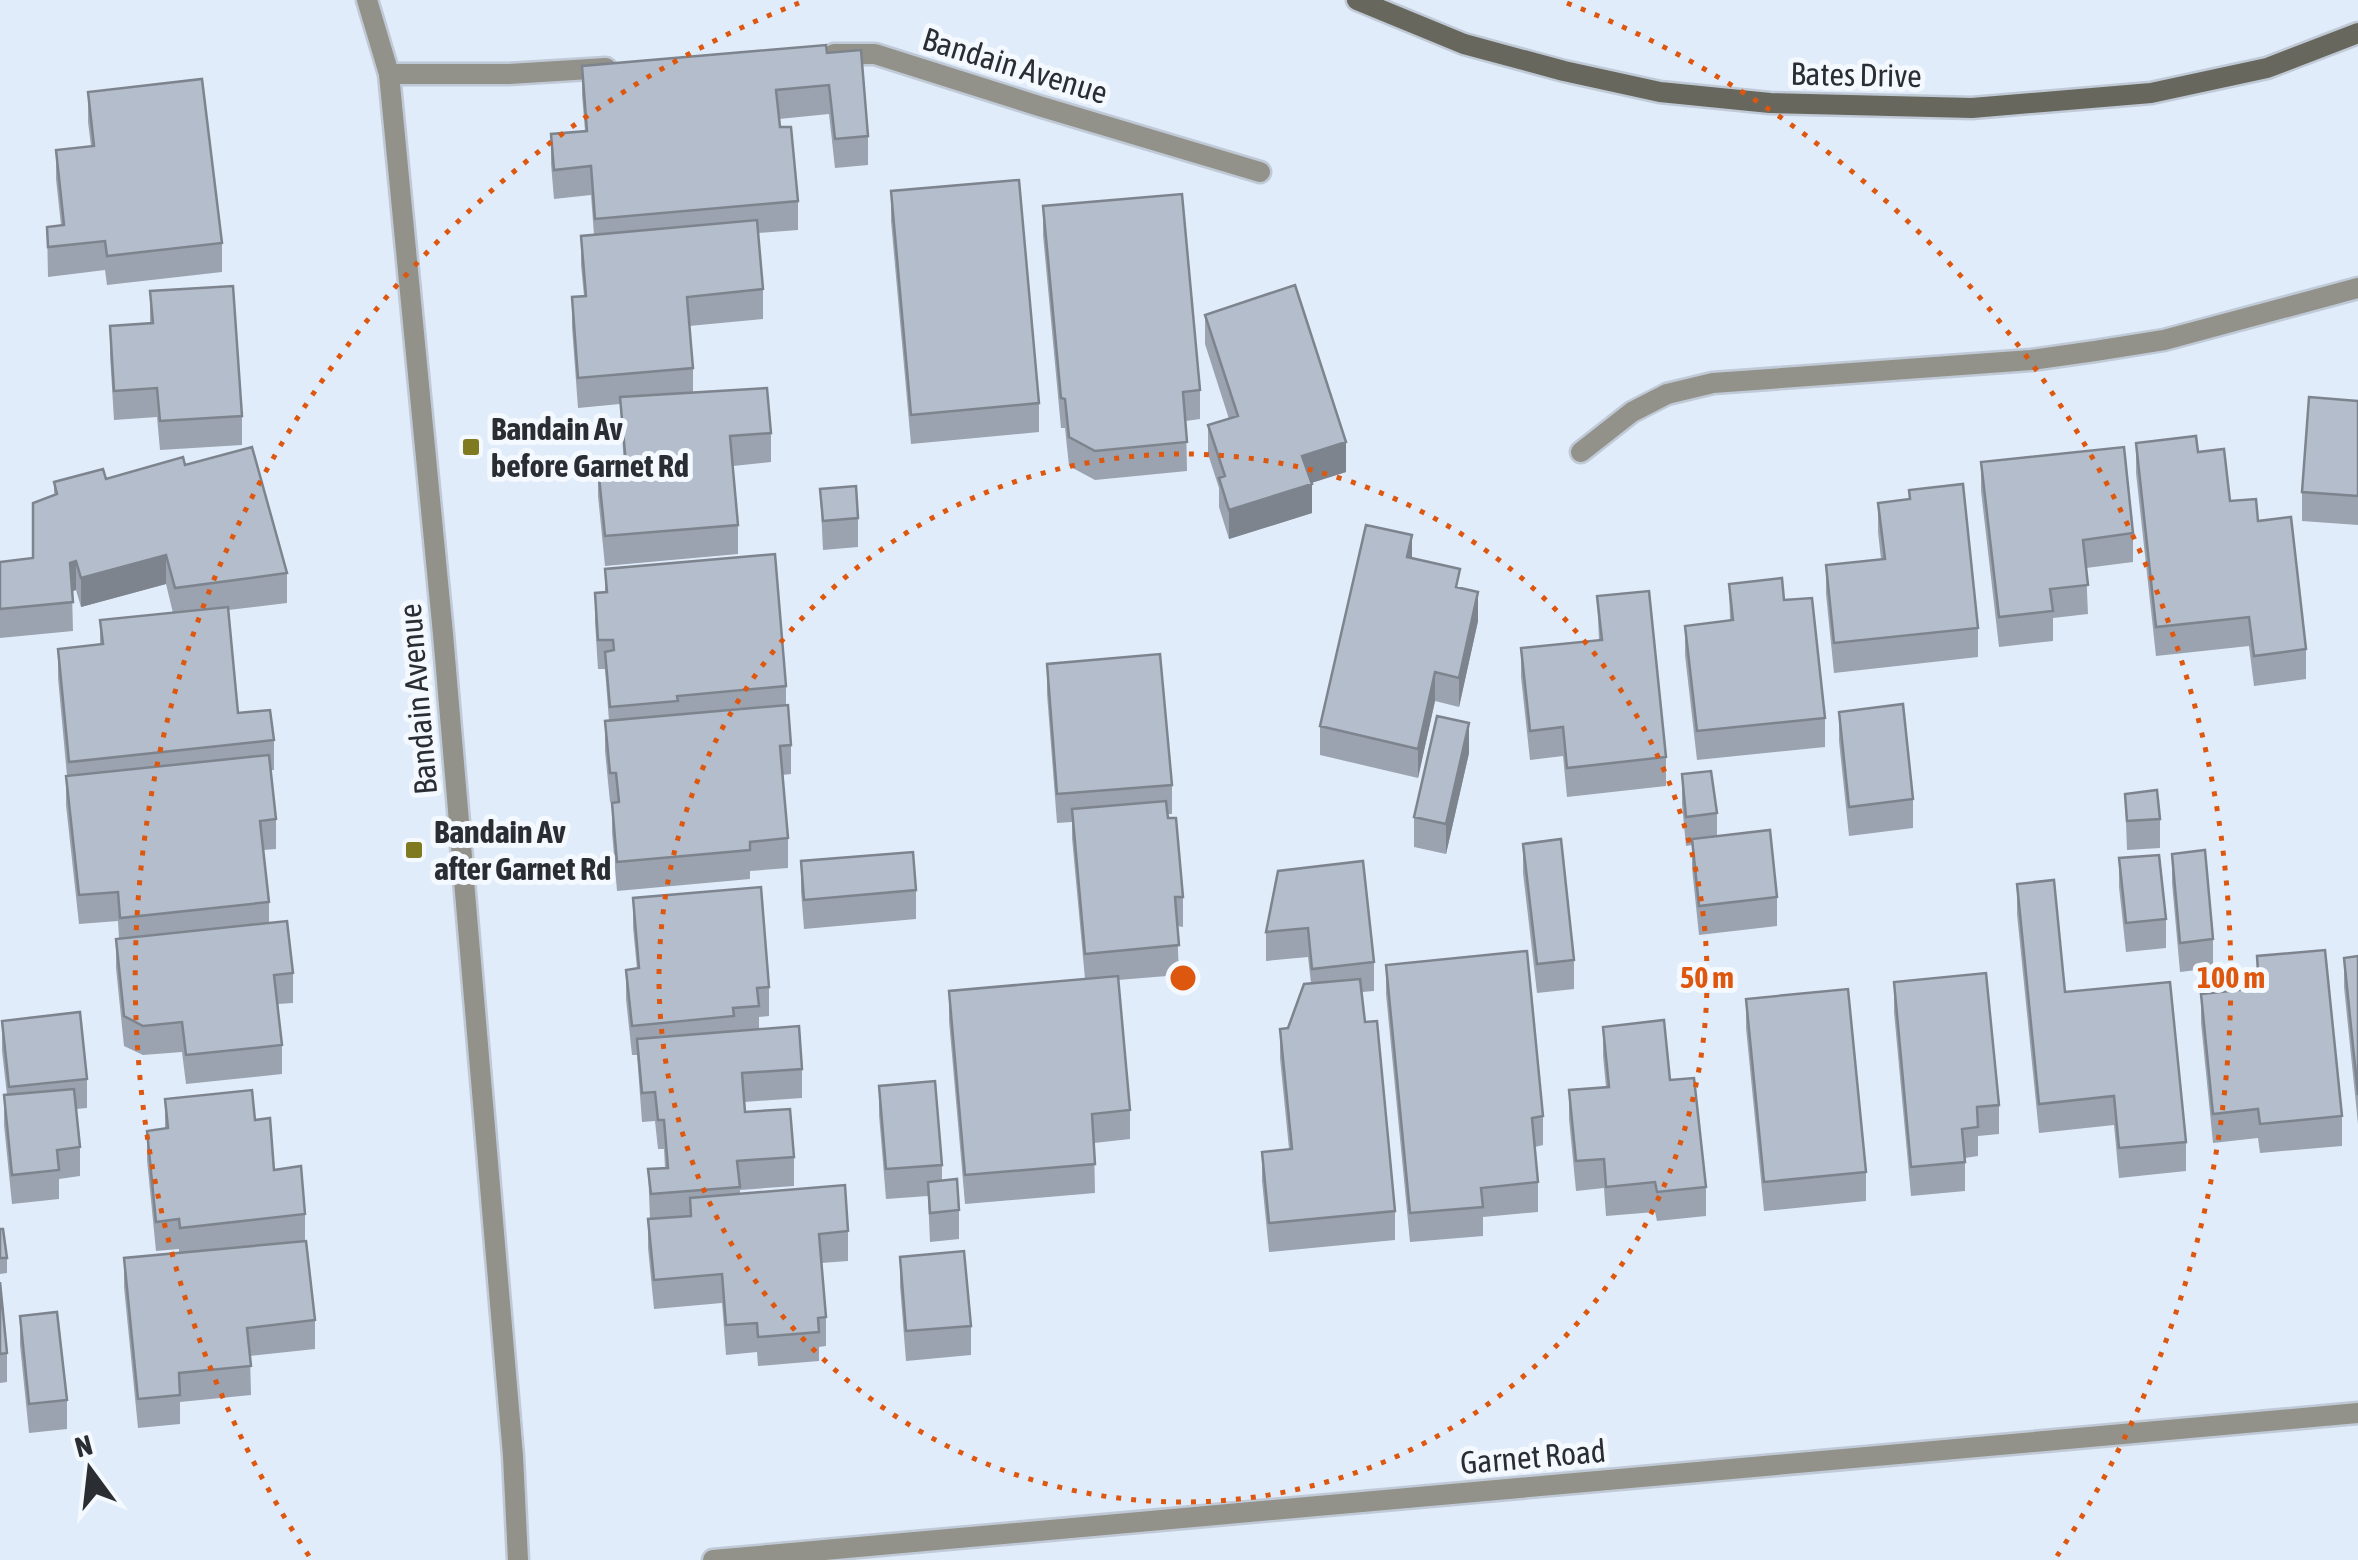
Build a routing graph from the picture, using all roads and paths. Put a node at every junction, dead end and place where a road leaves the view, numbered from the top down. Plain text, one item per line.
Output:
1 (366, 0) edge
2 (1357, 0) edge
3 (2358, 32) edge
4 (818, 54) edge
5 (619, 68) edge
6 (389, 74) junction
7 (1260, 172) dead end
8 (2358, 288) edge
9 (1581, 452) dead end
10 (2358, 1413) edge
11 (518, 1560) edge
12 (713, 1560) edge

1 - 6 street, Bandain Avenue
2 - 3 main road, Bates Drive
4 - 7 street, Bandain Avenue
5 - 6 street
6 - 11 street, Bandain Avenue
8 - 9 street
10 - 12 street, Garnet Road

